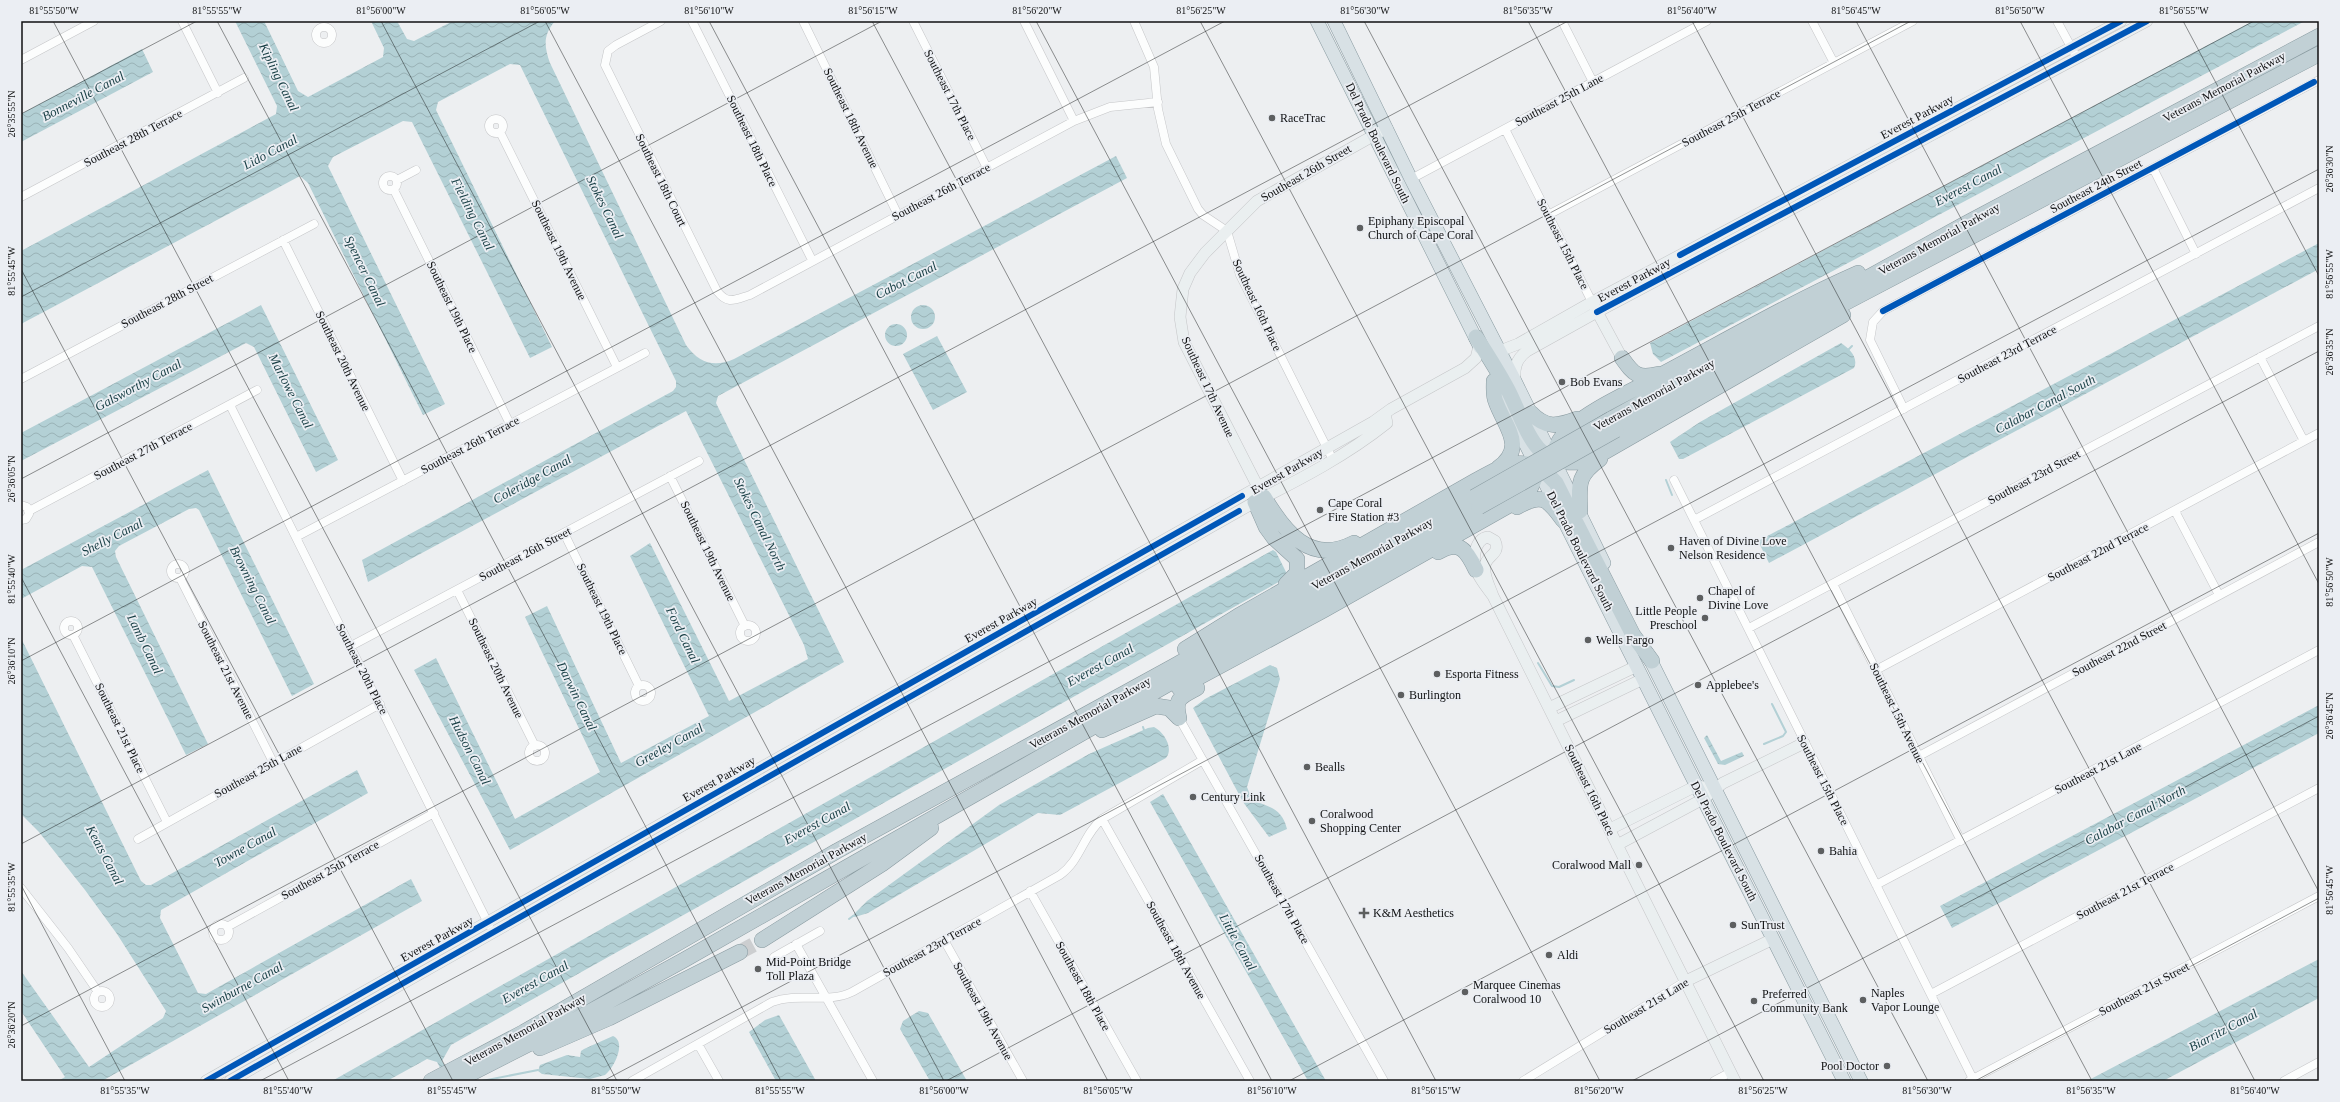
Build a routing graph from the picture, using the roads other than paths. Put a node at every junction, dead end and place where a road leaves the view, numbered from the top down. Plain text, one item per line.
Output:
1 (94, 21) edge
2 (182, 21) edge
3 (661, 21) edge
4 (692, 21) edge
5 (803, 21) edge
6 (913, 21) edge
7 (1024, 21) edge
8 (1134, 21) edge
9 (1317, 21) edge
10 (1334, 21) edge
11 (1562, 21) edge
12 (1707, 21) edge
13 (1812, 21) edge
14 (1913, 21) edge
15 (2057, 21) edge
16 (2121, 21) edge
17 (2147, 21) edge
18 (2319, 36) edge
19 (2071, 48) junction
20 (2319, 54) edge
21 (2077, 58) junction
22 (21, 60) edge
23 (1834, 63) junction
24 (244, 78) dead end
25 (2319, 80) edge
26 (1592, 82) junction
27 (218, 93) junction
28 (1158, 102) junction
29 (1074, 121) junction
30 (1387, 128) junction
31 (1505, 129) junction
32 (500, 132) dead end
33 (1374, 135) junction
34 (987, 168) junction
35 (2153, 168) junction
36 (416, 170) dead end
37 (1411, 179) junction
38 (397, 180) junction
39 (1809, 187) junction
40 (2319, 188) edge
41 (394, 190) junction
42 (21, 197) edge
43 (1814, 197) junction
44 (898, 215) junction
45 (1548, 215) junction
46 (2006, 219) junction
47 (314, 224) dead end
48 (1965, 224) junction
49 (1227, 231) junction
50 (283, 240) junction
51 (2196, 254) junction
52 (812, 260) junction
53 (1186, 281) joint
54 (731, 301) joint
55 (1595, 307) junction
56 (2319, 326) edge
57 (1478, 342) junction
58 (1498, 350) junction
59 (645, 353) dead end
60 (2260, 357) junction
61 (1622, 358) junction
62 (617, 367) junction
63 (1669, 371) junction
64 (21, 379) edge
65 (1494, 381) junction
66 (1515, 381) junction
67 (257, 390) dead end
68 (1616, 400) junction
69 (230, 405) junction
70 (1904, 409) junction
71 (1531, 413) junction
72 (1385, 414) junction
73 (1589, 415) junction
74 (1610, 419) junction
75 (510, 424) junction
76 (2319, 433) edge
77 (1631, 436) junction
78 (2304, 441) junction
79 (1327, 448) junction
80 (1333, 460) junction
81 (699, 461) dead end
82 (1545, 463) junction
83 (1496, 469) junction
84 (670, 476) junction
85 (1674, 480) dead end
86 (1475, 481) junction
87 (402, 482) junction
88 (1259, 496) junction
89 (1476, 502) junction
90 (21, 505) edge
91 (29, 511) junction
92 (1580, 511) junction
93 (2175, 511) junction
94 (21, 520) edge
95 (1563, 520) junction
96 (1694, 520) junction
97 (564, 533) junction
98 (1454, 537) junction
99 (296, 538) junction
100 (2319, 542) edge
101 (1476, 570) junction
102 (180, 578) dead end
103 (1376, 580) junction
104 (1833, 584) junction
105 (457, 590) junction
106 (2219, 595) junction
107 (1493, 596) junction
108 (1324, 610) junction
109 (1238, 616) junction
110 (745, 626) dead end
111 (1748, 628) junction
112 (73, 635) dead end
113 (351, 646) junction
114 (2319, 650) edge
115 (1652, 661) junction
116 (1637, 666) junction
117 (1876, 670) junction
118 (1643, 679) junction
119 (639, 686) dead end
120 (380, 704) junction
121 (1550, 708) junction
122 (1082, 716) junction
123 (1179, 718) junction
124 (1556, 721) junction
125 (1089, 734) junction
126 (1804, 743) junction
127 (534, 746) dead end
128 (1058, 747) junction
129 (1919, 756) junction
130 (1203, 760) junction
131 (273, 762) junction
132 (1001, 780) junction
133 (1696, 786) junction
134 (737, 788) junction
135 (1715, 788) junction
136 (2319, 788) edge
137 (1703, 799) junction
138 (434, 813) junction
139 (1102, 819) junction
140 (167, 822) junction
141 (1610, 829) junction
142 (138, 839) dead end
143 (1961, 841) junction
144 (1617, 845) junction
145 (1876, 885) junction
146 (21, 888) edge
147 (1030, 891) junction
148 (2319, 896) edge
149 (488, 922) junction
150 (227, 927) dead end
151 (820, 931) dead end
152 (493, 933) junction
153 (1773, 939) junction
154 (762, 940) tunnel mouth
155 (944, 940) junction
156 (796, 944) junction
157 (740, 952) tunnel mouth
158 (774, 957) dead end
159 (1686, 981) junction
160 (98, 992) dead end
161 (1931, 994) junction
162 (827, 998) junction
163 (1819, 998) junction
164 (290, 1034) junction
165 (296, 1044) junction
166 (698, 1044) junction
167 (2319, 1062) edge
168 (1836, 1065) junction
169 (457, 1076) edge
170 (1733, 1076) edge
171 (434, 1079) edge
172 (1971, 1080) edge
173 (206, 1081) edge
174 (230, 1081) edge
175 (632, 1081) edge
176 (719, 1081) edge
177 (873, 1081) edge
178 (1023, 1081) edge
179 (1137, 1081) edge
180 (1250, 1081) edge
181 (1384, 1081) edge
182 (1523, 1081) edge
183 (1714, 1081) edge
184 (1844, 1081) edge
185 (1850, 1081) edge
186 (1861, 1081) edge
187 (2284, 1081) edge

1 - 22 street
2 - 27 street
3 - 54 street, Southeast 18th Court
4 - 52 street, Southeast 18th Place
5 - 44 street, Southeast 18th Avenue
6 - 34 street, Southeast 17th Place
7 - 29 street
8 - 28 street
9 - 33 main road, Del Prado Boulevard South
10 - 30 main road, Del Prado Boulevard South
11 - 26 street
12 - 26 street, Southeast 25th Lane
13 - 23 street
14 - 23 street, Southeast 25th Terrace
15 - 19 street
16 - 19 street, Everest Parkway
17 - 21 street, Everest Parkway
18 - 48 highway, Veterans Memorial Parkway
19 - 21 street
19 - 39 street, Everest Parkway
20 - 46 highway, Veterans Memorial Parkway
21 - 43 street, Everest Parkway
23 - 45 street, Southeast 25th Terrace
24 - 27 street, Southeast 28th Terrace
25 - 35 street, Southeast 24th Street
26 - 31 street, Southeast 25th Lane
27 - 42 street, Southeast 28th Terrace
28 - 29 street, Southeast 26th Terrace
28 - 49 street
29 - 34 street, Southeast 26th Terrace
30 - 33 street, Southeast 26th Street
30 - 37 main road, Del Prado Boulevard South
31 - 37 street, Southeast 25th Lane
31 - 45 street, Southeast 15th Place
32 - 62 street, Southeast 19th Avenue
33 - 49 street, Southeast 26th Street
33 - 57 main road, Del Prado Boulevard South
34 - 44 street, Southeast 26th Terrace
35 - 51 street
35 - 70 street, Southeast 24th Street
36 - 38 street
37 - 58 main road, Del Prado Boulevard South
38 - 41 street
38 - 41 street, Southeast 19th Place
39 - 43 street
39 - 55 street, Everest Parkway
40 - 51 street, Southeast 23rd Terrace
41 - 75 street, Southeast 19th Place
43 - 55 street, Everest Parkway
44 - 52 street, Southeast 26th Terrace
45 - 55 street, Southeast 15th Place
46 - 74 highway, Veterans Memorial Parkway
46 - 77 highway
47 - 50 street, Southeast 28th Street
48 - 63 highway
48 - 74 highway, Veterans Memorial Parkway
49 - 53 street, Southeast 26th Street
49 - 79 street, Southeast 16th Place
50 - 64 street, Southeast 28th Street
50 - 87 street, Southeast 20th Avenue
51 - 70 street, Southeast 23rd Terrace
52 - 54 street, Southeast 26th Terrace
53 - 88 street, Southeast 17th Avenue
55 - 58 street, Everest Parkway
55 - 61 street, Southeast 15th Place
55 - 66 street, Everest Parkway
56 - 60 street, Southeast 23rd Street
57 - 65 main road, Del Prado Boulevard South
57 - 72 street, Everest Parkway
57 - 82 highway
58 - 66 main road, Del Prado Boulevard South
59 - 62 street, Southeast 26th Terrace
60 - 78 street
60 - 104 street, Southeast 23rd Street
61 - 63 highway
61 - 68 highway
62 - 75 street, Southeast 26th Terrace
63 - 68 highway
65 - 82 main road, Del Prado Boulevard South
65 - 83 highway
66 - 71 main road, Del Prado Boulevard South
67 - 69 street, Southeast 27th Terrace
68 - 74 highway
69 - 91 street, Southeast 27th Terrace
69 - 99 street, Southeast 20th Place
70 - 96 street, Southeast 23rd Terrace
71 - 73 highway
71 - 82 main road, Del Prado Boulevard South
72 - 79 street, Everest Parkway
72 - 80 street, Everest Parkway
73 - 74 highway
73 - 82 highway
74 - 77 highway
74 - 89 highway, Veterans Memorial Parkway, bridge
75 - 87 street, Southeast 26th Terrace
76 - 78 street, Southeast 22nd Terrace
77 - 82 highway
77 - 92 highway
78 - 93 street, Southeast 22nd Terrace
79 - 80 street, Southeast 16th Place
79 - 88 street, Everest Parkway
80 - 88 street, Everest Parkway
81 - 84 street, Southeast 26th Street
82 - 83 highway
82 - 89 highway
82 - 92 main road, Del Prado Boulevard South
82 - 95 main road, Del Prado Boulevard South
82 - 115 highway
83 - 86 highway
84 - 97 street, Southeast 26th Street
84 - 110 street, Southeast 19th Avenue
85 - 96 street, Southeast 15th Place
86 - 89 highway
86 - 89 highway
87 - 99 street, Southeast 26th Terrace
88 - 89 highway
88 - 109 highway
88 - 134 street, Everest Parkway
89 - 98 highway
89 - 109 highway
89 - 122 highway, Veterans Memorial Parkway
89 - 128 highway, Veterans Memorial Parkway
90 - 91 street
91 - 94 street, Southeast 27th Terrace
92 - 115 main road, Del Prado Boulevard South
93 - 106 street
93 - 117 street, Southeast 22nd Terrace
95 - 98 highway
95 - 116 main road, Del Prado Boulevard South
96 - 111 street, Southeast 15th Place
97 - 105 street, Southeast 26th Street
97 - 119 street, Southeast 19th Place
98 - 103 highway
99 - 113 street, Southeast 20th Place
100 - 106 street, Southeast 22nd Street
101 - 103 highway
101 - 107 street
101 - 107 street, Southeast 16th Place
102 - 131 street, Southeast 21st Avenue
103 - 108 highway
104 - 111 street, Southeast 23rd Street
104 - 117 street, Southeast 15th Avenue
105 - 113 street, Southeast 26th Street
105 - 127 street, Southeast 20th Avenue
106 - 129 street, Southeast 22nd Street
107 - 121 street, Southeast 16th Place
108 - 123 highway
108 - 125 highway
109 - 122 highway
111 - 126 street, Southeast 15th Place
112 - 140 street, Southeast 21st Place
113 - 120 street, Southeast 20th Place
114 - 143 street, Southeast 21st Lane
115 - 135 main road, Del Prado Boulevard South
116 - 118 main road, Del Prado Boulevard South
116 - 121 street
117 - 129 street, Southeast 15th Avenue
118 - 124 street
118 - 133 main road, Del Prado Boulevard South
120 - 131 street, Southeast 25th Lane
120 - 138 street, Southeast 20th Place
121 - 124 street, Southeast 16th Place
122 - 169 highway, Veterans Memorial Parkway
123 - 125 highway
123 - 130 street, Southeast 17th Place
124 - 141 street, Southeast 16th Place
125 - 128 highway
126 - 135 street
126 - 145 street, Southeast 15th Place
128 - 132 highway, Veterans Memorial Parkway
129 - 143 street, Southeast 15th Avenue
130 - 139 street, Southeast 23rd Terrace
130 - 181 street, Southeast 17th Place
131 - 140 street, Southeast 25th Lane
132 - 154 highway, Veterans Memorial Parkway
132 - 169 highway, Veterans Memorial Parkway
133 - 135 street
133 - 137 main road, Del Prado Boulevard South
133 - 141 street
134 - 149 street, Everest Parkway
134 - 152 street, Everest Parkway
135 - 137 street
135 - 163 main road, Del Prado Boulevard South
136 - 161 street, Southeast 21st Terrace
137 - 144 street
137 - 153 main road, Del Prado Boulevard South
138 - 149 street, Southeast 20th Place
138 - 150 street, Southeast 25th Terrace
139 - 147 street, Southeast 23rd Terrace
139 - 180 street, Southeast 18th Avenue
140 - 142 street, Southeast 25th Lane
141 - 144 street, Southeast 16th Place
143 - 145 street, Southeast 21st Lane
144 - 159 street, Southeast 16th Place
145 - 161 street, Southeast 15th Place
146 - 160 street
147 - 155 street, Southeast 23rd Terrace
147 - 179 street, Southeast 18th Place
148 - 172 street, Southeast 21st Street
149 - 152 street, Southeast 20th Place
149 - 164 street, Everest Parkway
151 - 156 street
152 - 165 street, Everest Parkway
153 - 159 street, Southeast 21st Lane
153 - 163 main road
153 - 168 main road, Del Prado Boulevard South
155 - 162 street, Southeast 23rd Terrace
155 - 178 street, Southeast 19th Avenue
156 - 158 street
156 - 162 street
157 - 169 highway, Veterans Memorial Parkway
159 - 170 street, Southeast 16th Place
159 - 182 street, Southeast 21st Lane
161 - 172 street, Southeast 15th Place
162 - 166 street, Southeast 23rd Terrace
162 - 177 street
163 - 186 main road, Del Prado Boulevard South
164 - 165 street
164 - 173 street, Everest Parkway
165 - 174 street, Everest Parkway
166 - 175 street, Southeast 23rd Terrace
166 - 176 street
167 - 187 street
168 - 184 main road, Del Prado Boulevard South
168 - 185 main road
169 - 171 highway, Veterans Memorial Parkway
170 - 183 street

